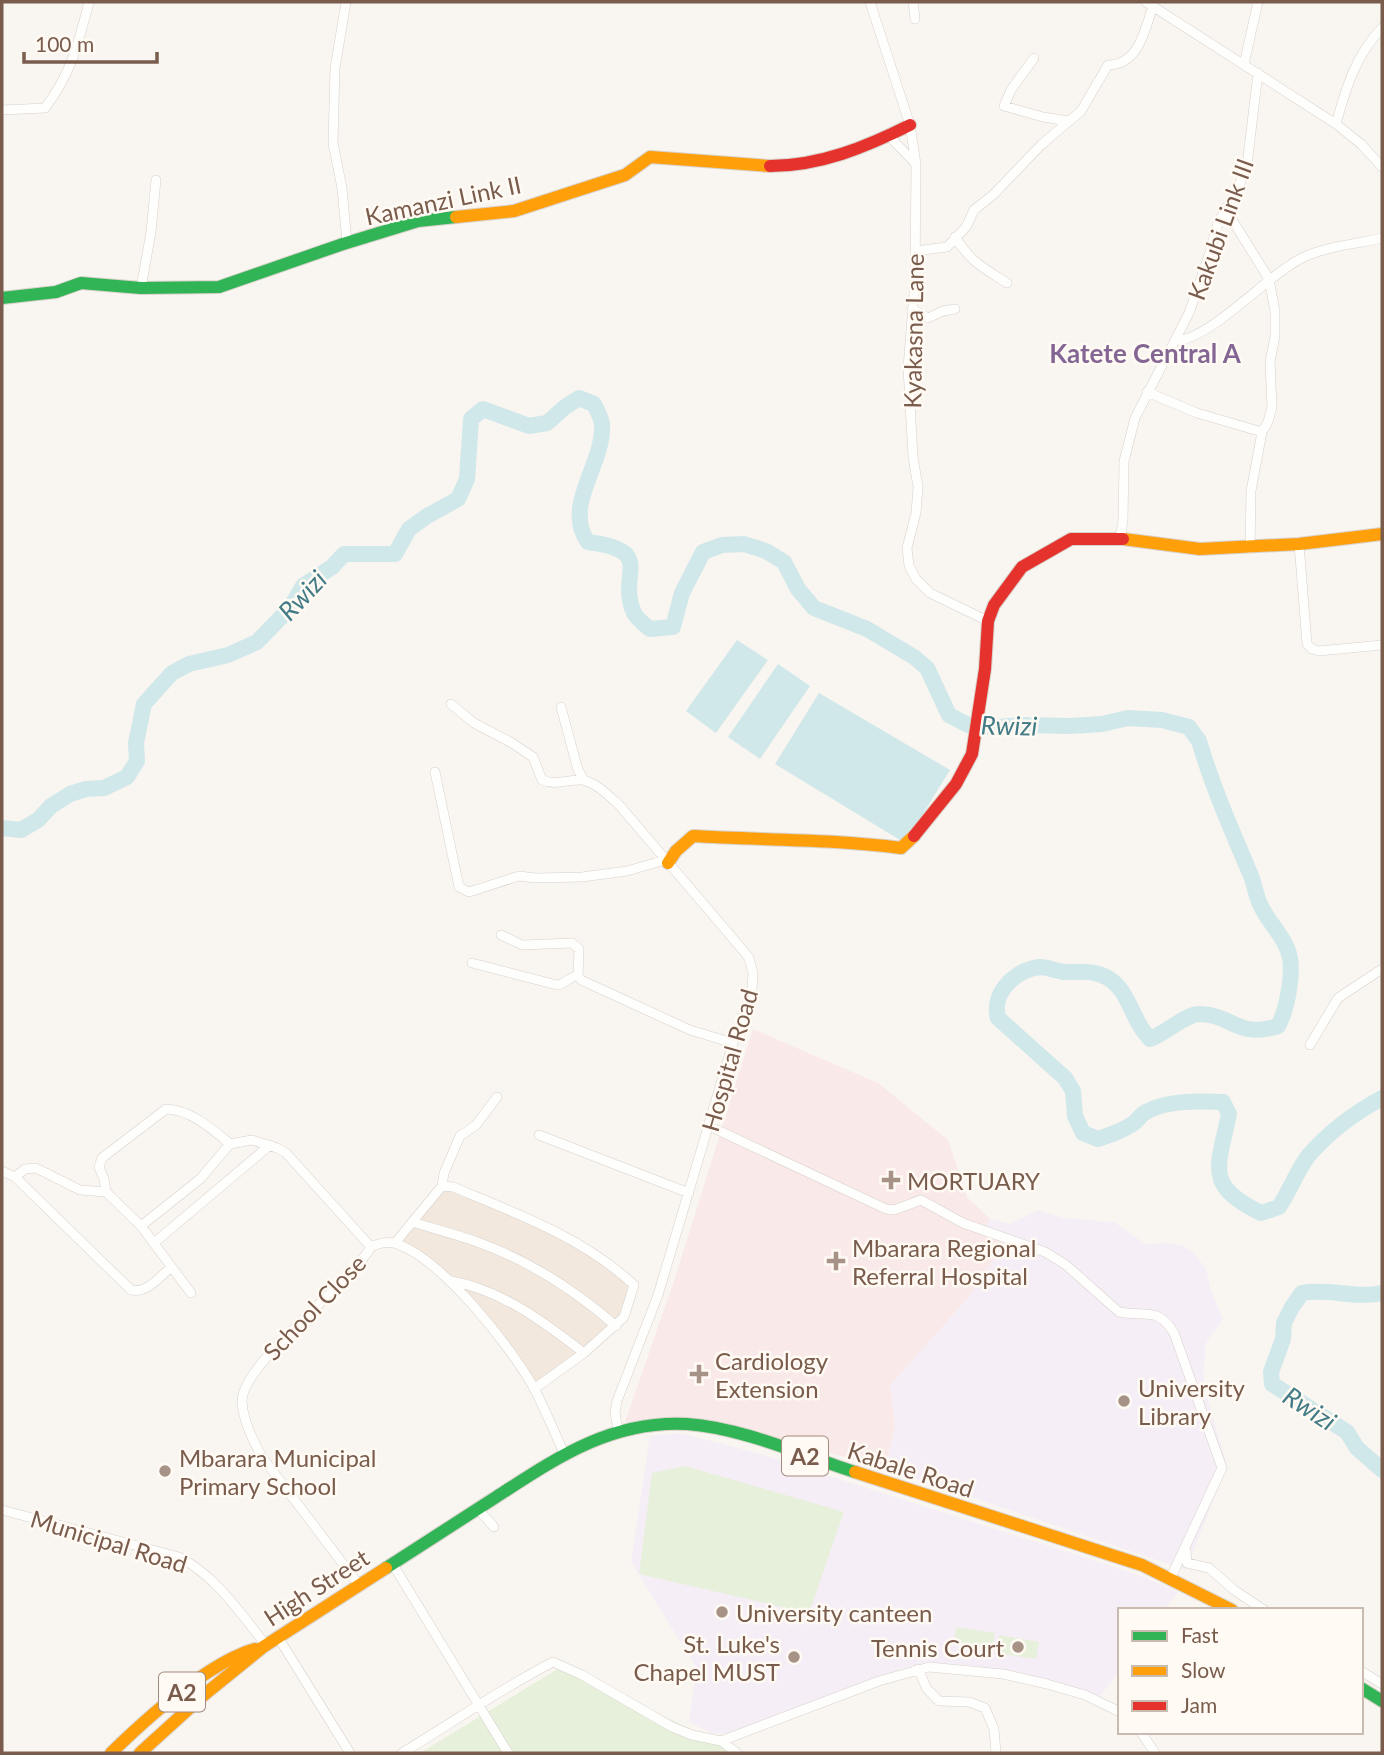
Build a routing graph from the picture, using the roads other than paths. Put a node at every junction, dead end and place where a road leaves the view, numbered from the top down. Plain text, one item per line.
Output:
1 (89, 2) edge
2 (346, 2) edge
3 (870, 2) edge
4 (913, 2) edge
5 (1258, 2) edge
6 (1150, 4) edge
7 (915, 19) dead end
8 (1382, 27) edge
9 (1034, 58) dead end
10 (1244, 64) junction
11 (1258, 73) junction
12 (2, 110) edge
13 (1068, 121) junction
14 (1336, 124) junction
15 (910, 125) junction
16 (888, 136) junction
17 (916, 164) junction
18 (1382, 167) edge
19 (156, 180) dead end
20 (1226, 210) junction
21 (955, 237) junction
22 (1382, 239) edge
23 (347, 242) junction
24 (915, 251) junction
25 (1269, 279) junction
26 (1007, 283) dead end
27 (141, 288) junction
28 (2, 298) edge
29 (912, 309) junction
30 (955, 309) dead end
31 (1176, 340) junction
32 (1147, 393) junction
33 (1262, 432) junction
34 (1382, 534) edge
35 (1120, 538) junction
36 (1299, 544) junction
37 (1250, 548) junction
38 (988, 621) junction
39 (1382, 645) edge
40 (451, 704) dead end
41 (561, 707) dead end
42 (435, 772) dead end
43 (584, 780) junction
44 (667, 862) junction
45 (501, 935) dead end
46 (472, 963) dead end
47 (1382, 969) edge
48 (578, 975) junction
49 (733, 1043) junction
50 (1310, 1045) dead end
51 (497, 1097) dead end
52 (709, 1126) junction
53 (539, 1135) dead end
54 (230, 1144) junction
55 (270, 1145) junction
56 (2, 1171) edge
57 (15, 1177) junction
58 (442, 1186) junction
59 (106, 1192) junction
60 (689, 1193) junction
61 (412, 1222) junction
62 (141, 1226) junction
63 (154, 1243) junction
64 (395, 1243) junction
65 (371, 1247) junction
66 (171, 1268) junction
67 (452, 1281) junction
68 (191, 1293) dead end
69 (616, 1325) junction
70 (584, 1353) junction
71 (534, 1389) junction
72 (618, 1430) junction
73 (564, 1453) junction
74 (477, 1508) junction
75 (2, 1510) edge
76 (494, 1527) dead end
77 (1185, 1549) junction
78 (392, 1563) junction
79 (1171, 1577) junction
80 (359, 1585) junction
81 (1228, 1608) edge
82 (1261, 1608) edge
83 (278, 1637) junction
84 (265, 1646) junction
85 (918, 1669) junction
86 (1363, 1672) edge
87 (1382, 1684) edge
88 (1363, 1689) edge
89 (1382, 1701) edge
90 (479, 1706) junction
91 (1118, 1711) edge
92 (1142, 1734) edge
93 (721, 1741) junction
94 (111, 1753) edge
95 (140, 1753) edge
96 (350, 1753) edge
97 (402, 1753) edge
98 (508, 1753) edge
99 (737, 1753) edge
100 (996, 1753) edge
101 (1155, 1753) edge

1 - 12 street
2 - 23 street
3 - 15 street, Kyakasna Lane
4 - 7 street
5 - 10 street
6 - 10 street
6 - 13 street
8 - 14 street
9 - 13 street
10 - 11 street
11 - 14 street
11 - 20 street, Kakubi Link III
13 - 21 street
14 - 18 street
15 - 16 street, Kamanzi Link II
15 - 17 street, Kyakasna Lane
16 - 17 street
16 - 23 street, Kamanzi Link II
17 - 24 street, Kyakasna Lane
19 - 27 street
20 - 25 street
20 - 31 street, Kakubi Link III
21 - 24 street
21 - 26 street
22 - 25 street
23 - 27 street, Kamanzi Link II
24 - 29 street, Kyakasna Lane
25 - 31 street
25 - 33 street
27 - 28 street, Kamanzi Link II
29 - 30 street
29 - 38 street, Kyakasna Lane
31 - 32 street, Kakubi Link III
32 - 33 street
32 - 35 street, Kakubi Link III
33 - 37 street
34 - 36 street
35 - 37 street
35 - 38 street
36 - 37 street
36 - 39 street
38 - 44 street
40 - 43 street
41 - 43 street
42 - 44 street
43 - 44 street, Hospital Road
44 - 49 street, Hospital Road
45 - 48 street
46 - 48 street
47 - 50 street
48 - 49 street
49 - 52 street, Hospital Road
51 - 58 street
52 - 60 street, Hospital Road
52 - 77 street
53 - 60 street
54 - 55 street
54 - 59 street
54 - 62 street
55 - 63 street
55 - 65 street
56 - 57 street
57 - 59 street
57 - 66 street
58 - 61 street
58 - 69 street
59 - 62 street
60 - 72 street, Hospital Road
61 - 64 street
61 - 69 street
62 - 63 street
63 - 66 street
64 - 65 street, School Close
64 - 67 street, School Close
65 - 80 street, School Close
66 - 68 street
67 - 70 street
67 - 71 street, School Close
69 - 70 street
70 - 71 street
71 - 73 street, School Close
72 - 73 street, Kabale Road / A2
72 - 79 street, Kabale Road / A2
73 - 74 street, Kabale Road / A2
74 - 76 street
74 - 78 street, Kabale Road / A2
75 - 84 street, Municipal Road
77 - 79 street
77 - 82 street
78 - 80 street, High Street / A2
78 - 90 street
79 - 81 street, Kabale Road / A2
80 - 83 street, High Street / A2
83 - 84 street, High Street / A2
83 - 96 street
84 - 94 street, High Street / A2
84 - 95 street, High Street / A2
85 - 91 street
85 - 93 street
85 - 100 street
86 - 87 street
88 - 89 street
90 - 93 street
90 - 97 street
90 - 98 street
92 - 101 street
93 - 99 street

